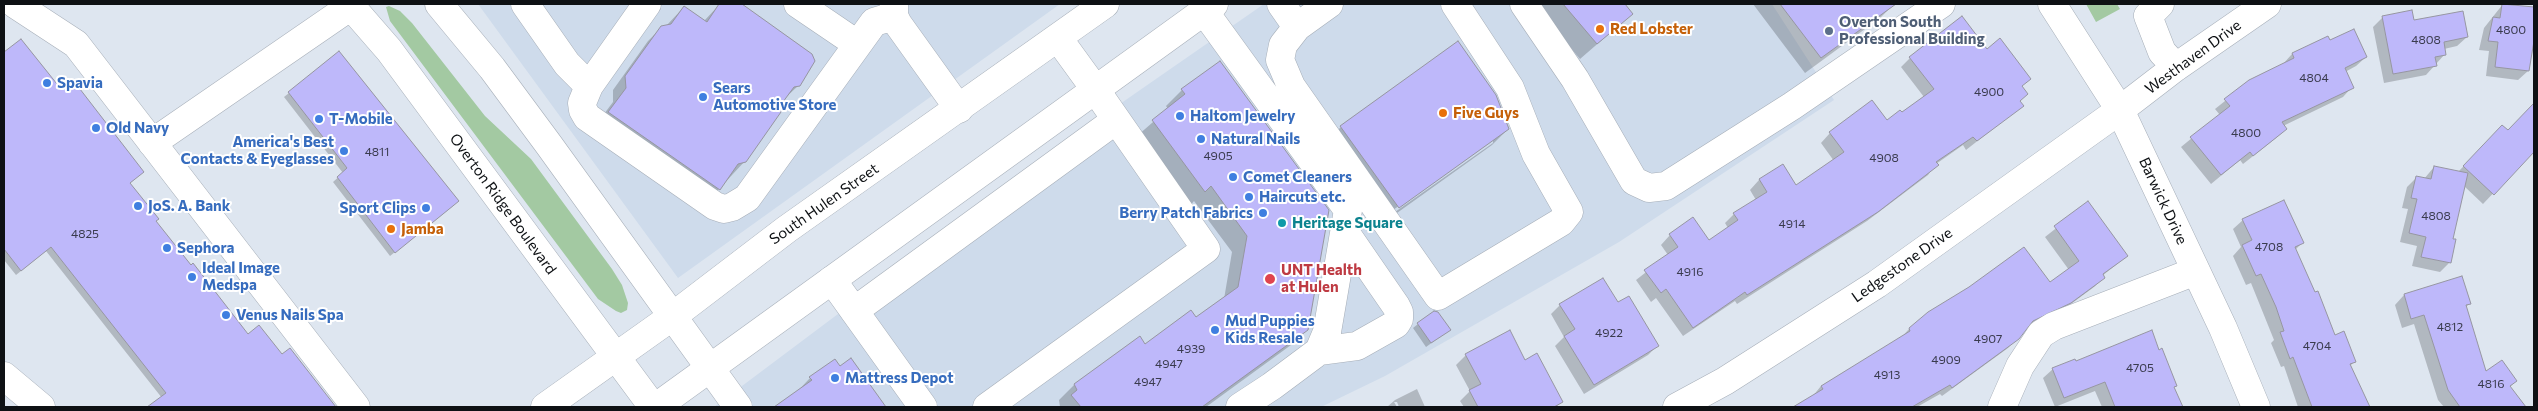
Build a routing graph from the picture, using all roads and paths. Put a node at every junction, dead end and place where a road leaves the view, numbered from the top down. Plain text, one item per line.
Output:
1 (15, 4) edge
2 (351, 4) edge
3 (439, 4) edge
4 (525, 4) edge
5 (647, 4) edge
6 (798, 4) edge
7 (1105, 4) edge
8 (1282, 4) edge
9 (1329, 4) edge
10 (1455, 4) edge
11 (1524, 4) edge
12 (1941, 4) edge
13 (2052, 4) edge
14 (2160, 4) edge
15 (2267, 4) edge
16 (1209, 7) edge
17 (894, 10) edge
18 (1297, 27) junction
19 (1058, 38) junction
20 (857, 44) junction
21 (2176, 67) junction
22 (589, 86) junction
23 (1095, 89) junction
24 (959, 109) junction
25 (2120, 110) junction
26 (1116, 120) junction
27 (152, 143) junction
28 (984, 169) junction
29 (1006, 199) junction
30 (1345, 232) junction
31 (2196, 271) junction
32 (832, 280) junction
33 (854, 311) junction
34 (673, 316) junction
35 (1319, 351) junction
36 (616, 357) junction
37 (710, 368) junction
38 (4, 376) edge
39 (41, 407) edge
40 (356, 407) edge
41 (545, 407) edge
42 (655, 407) edge
43 (738, 407) edge
44 (923, 407) edge
45 (987, 407) edge
46 (1240, 407) edge
47 (1677, 407) edge
48 (2002, 407) edge
49 (2256, 407) edge

1 - 27 street
2 - 27 street
2 - 36 street, Overton Ridge Boulevard
3 - 34 street
4 - 22 street
5 - 22 street
6 - 20 street
7 - 19 street, South Hulen Street
8 - 18 street
9 - 18 street
10 - 18 street
11 - 12 street
13 - 25 street, Barwick Drive
14 - 21 street
15 - 21 street, Westhaven Drive
16 - 23 street
16 - 30 street
17 - 20 street
17 - 24 street
19 - 23 street
19 - 24 street, South Hulen Street
20 - 22 street
21 - 25 street, Westhaven Drive
23 - 26 street
23 - 28 street
24 - 34 street, South Hulen Street
25 - 31 street, Barwick Drive
25 - 47 street, Ledgestone Drive
26 - 29 street
26 - 45 street
27 - 40 street
28 - 29 street
28 - 32 street
29 - 33 street
30 - 35 street
30 - 35 street
31 - 48 street
31 - 49 street, Barwick Drive
32 - 33 street
32 - 37 street
33 - 44 street
34 - 36 street, South Hulen Street
34 - 37 street
35 - 46 street
36 - 41 street, South Hulen Street
36 - 42 street, Overton Ridge Boulevard
37 - 42 street
37 - 43 street
38 - 39 street

